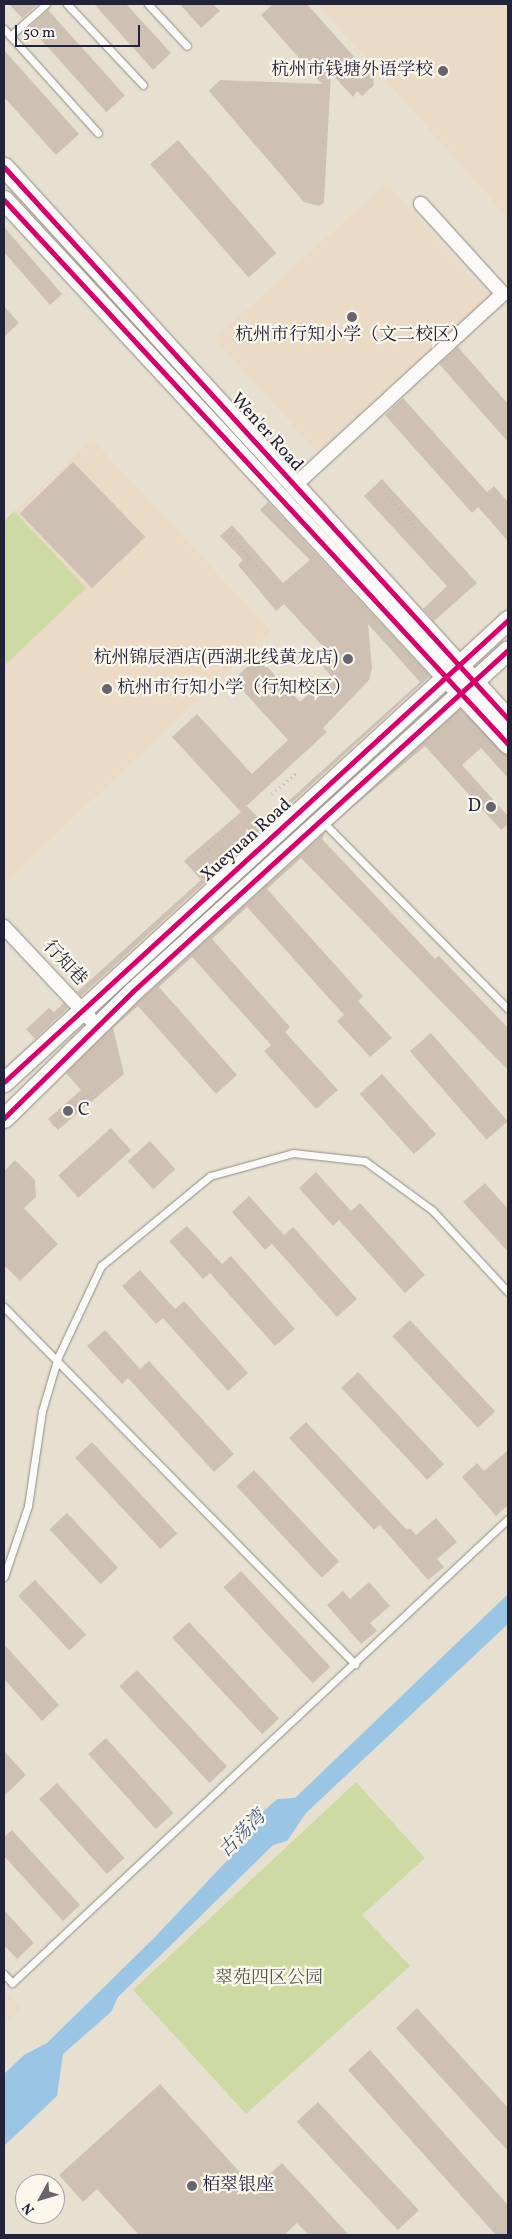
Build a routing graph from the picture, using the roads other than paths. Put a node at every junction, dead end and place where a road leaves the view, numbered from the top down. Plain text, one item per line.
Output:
1 (46, 4) edge
2 (67, 4) edge
3 (148, 4) edge
4 (4, 29) edge
5 (10, 36) junction
6 (187, 46) dead end
7 (143, 85) dead end
8 (98, 132) dead end
9 (4, 167) edge
10 (4, 200) edge
11 (421, 204) dead end
12 (295, 485) junction
13 (508, 620) edge
14 (508, 650) edge
15 (453, 671) junction
16 (469, 687) junction
17 (508, 719) edge
18 (508, 744) edge
19 (320, 819) junction
20 (4, 927) edge
21 (508, 1009) edge
22 (82, 1010) junction
23 (97, 1026) junction
24 (4, 1082) edge
25 (4, 1118) edge
26 (508, 1292) edge
27 (4, 1307) edge
28 (58, 1357) junction
29 (508, 1519) edge
30 (4, 1577) edge
31 (354, 1664) junction
32 (4, 1974) edge

1 - 5 lane
2 - 7 lane
3 - 6 lane
4 - 5 lane
5 - 8 lane
9 - 12 main road, Wen'er Road
10 - 15 main road, Wen'er Road
11 - 12 street
12 - 15 main road, Wen'er Road
13 - 15 main road, Xueyuan Road
14 - 16 main road, Xueyuan Road
15 - 16 main road, Wen'er Road
15 - 22 main road, Xueyuan Road
16 - 17 main road, Wen'er Road
16 - 18 main road, Wen'er Road
16 - 19 main road, Xueyuan Road
19 - 21 lane
19 - 23 main road, Xueyuan Road
20 - 22 street, 行知巷
22 - 23 street, 行知巷
22 - 24 main road, Xueyuan Road
23 - 25 main road, Xueyuan Road
26 - 28 lane
27 - 28 lane
28 - 30 lane
28 - 31 lane
29 - 31 lane
31 - 32 lane

